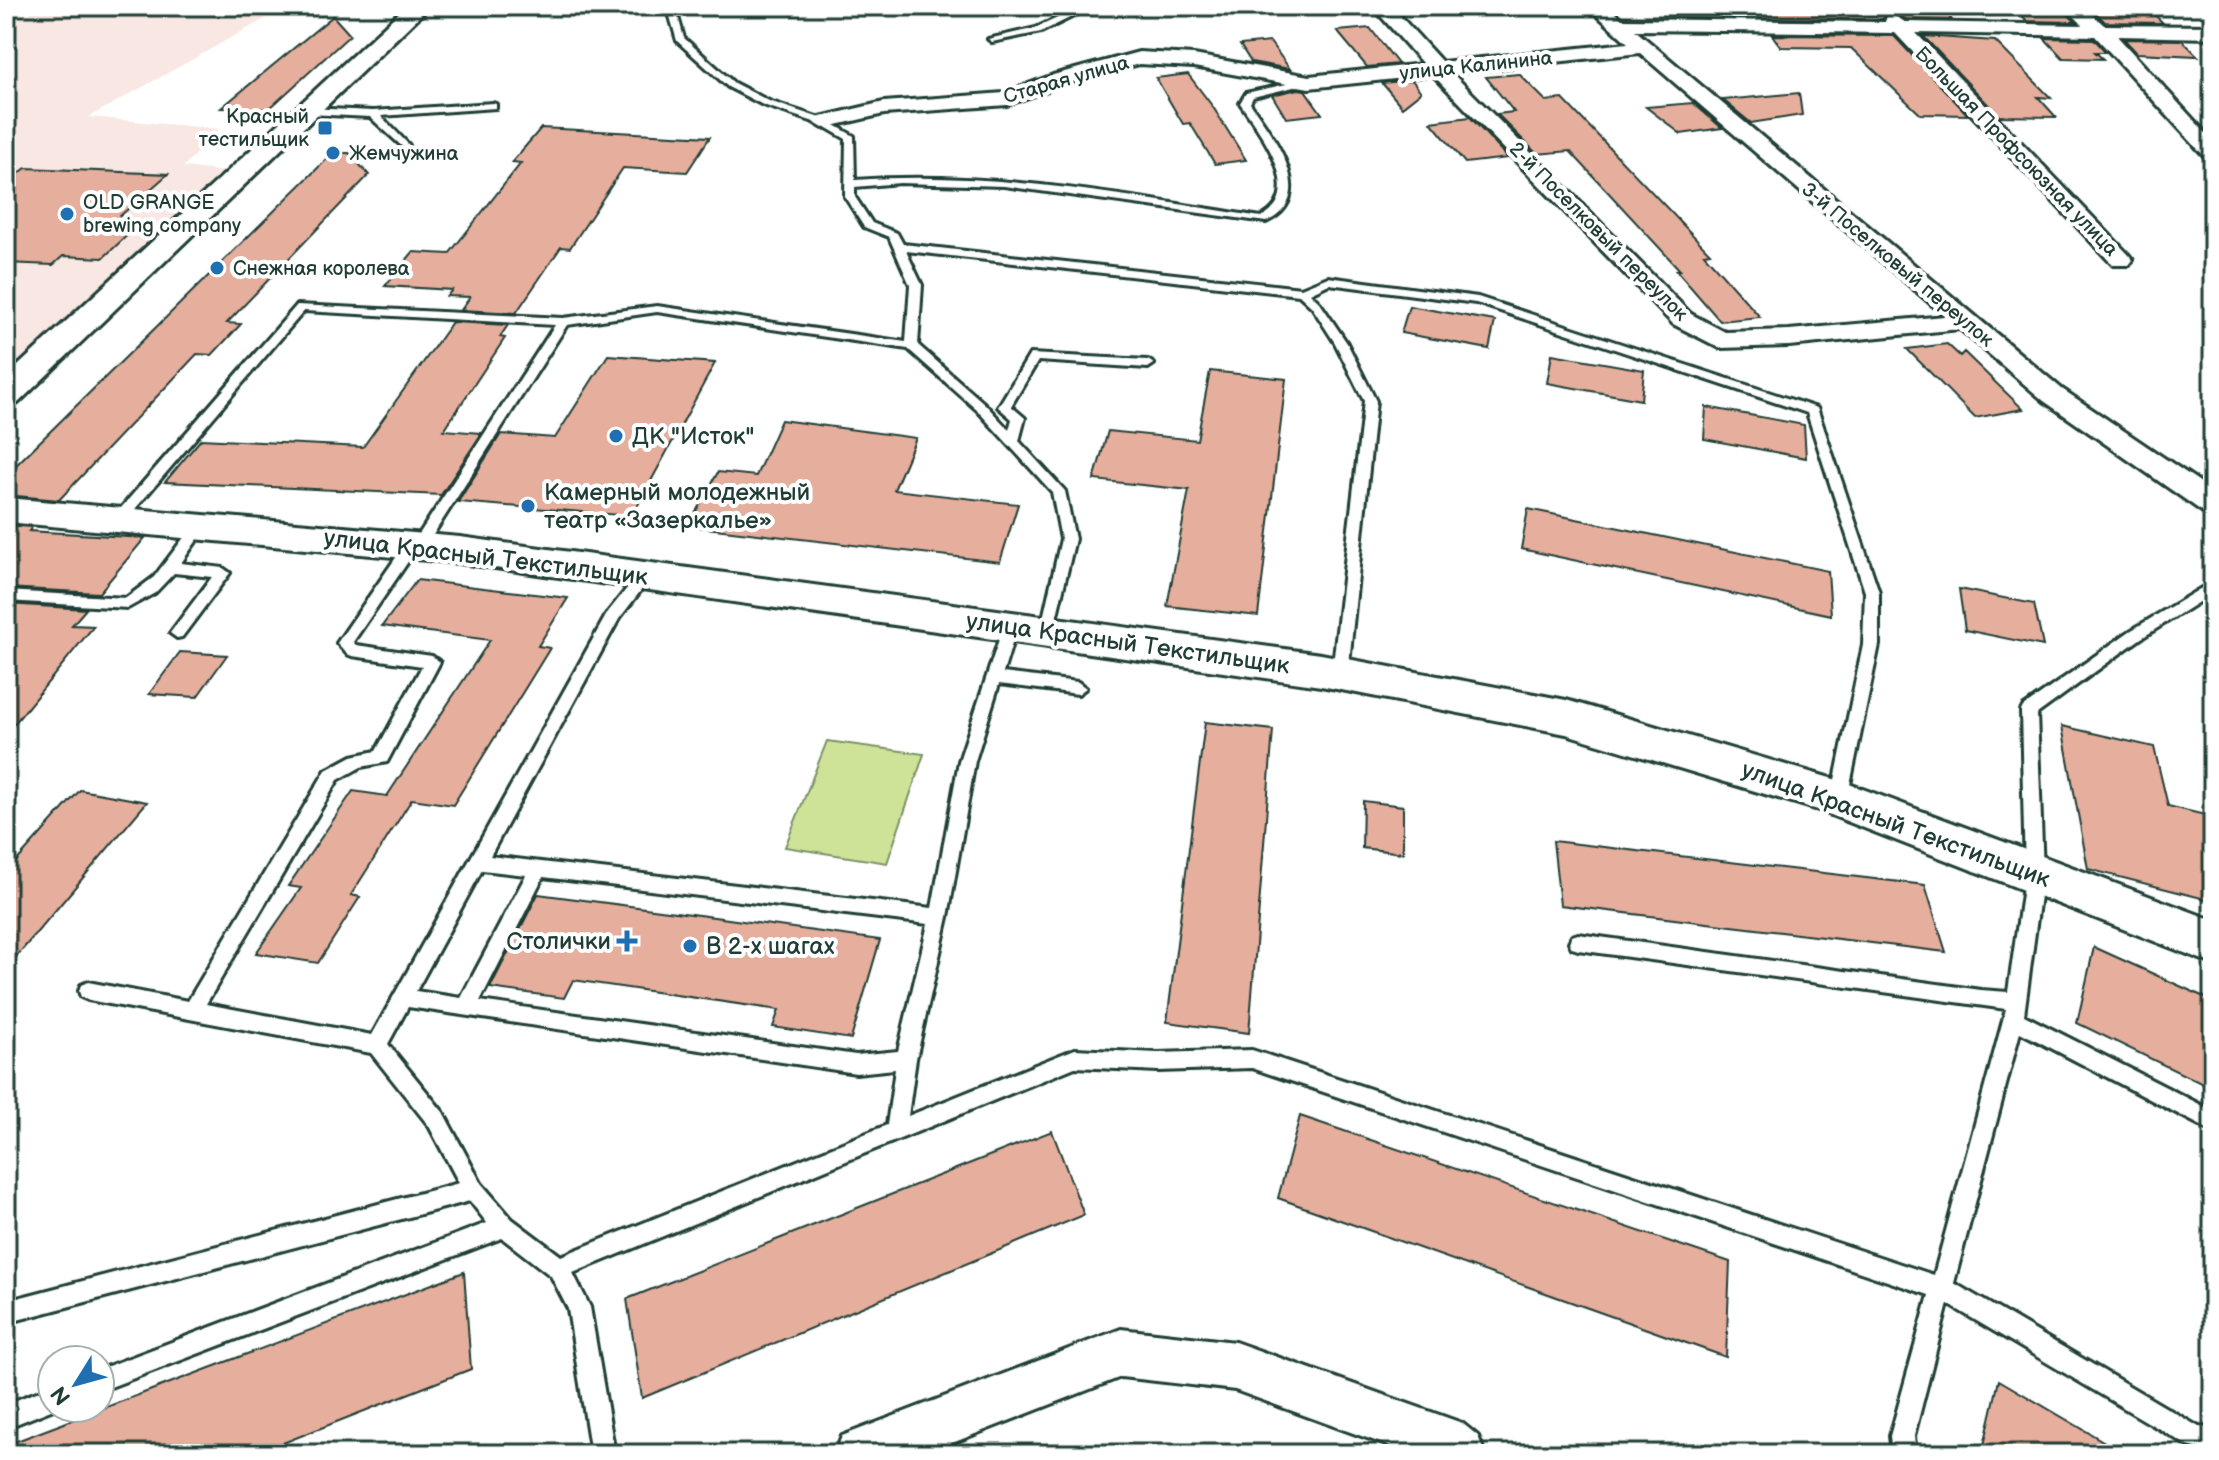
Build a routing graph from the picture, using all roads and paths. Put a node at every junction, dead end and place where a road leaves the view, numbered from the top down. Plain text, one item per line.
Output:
1 (419, 6) edge
2 (671, 6) edge
3 (1090, 6) edge
4 (1381, 6) edge
5 (1596, 6) edge
6 (1880, 6) edge
7 (2073, 6) edge
8 (1618, 24) junction
9 (1900, 28) junction
10 (2101, 31) junction
11 (2213, 32) edge
12 (992, 39) dead end
13 (1643, 47) junction
14 (1439, 70) junction
15 (1309, 82) junction
16 (493, 106) dead end
17 (308, 111) junction
18 (373, 114) junction
19 (823, 122) junction
20 (406, 147) dead end
21 (2213, 154) edge
22 (849, 184) junction
23 (899, 247) junction
24 (2121, 260) dead end
25 (1302, 292) junction
26 (1966, 321) junction
27 (563, 322) junction
28 (912, 346) junction
29 (1148, 364) dead end
30 (6, 396) edge
31 (1013, 440) junction
32 (2213, 505) edge
33 (6, 510) edge
34 (119, 519) junction
35 (200, 526) junction
36 (415, 546) junction
37 (169, 567) junction
38 (645, 576) junction
39 (2213, 586) edge
40 (6, 596) edge
41 (1028, 629) junction
42 (177, 633) dead end
43 (1340, 673) junction
44 (994, 678) junction
45 (1078, 688) dead end
46 (1839, 799) junction
47 (477, 862) junction
48 (538, 869) junction
49 (2034, 873) junction
50 (939, 917) junction
51 (1578, 942) dead end
52 (2213, 942) edge
53 (88, 991) dead end
54 (402, 998) junction
55 (466, 1008) junction
56 (2015, 1010) junction
57 (192, 1011) junction
58 (377, 1045) junction
59 (906, 1059) junction
60 (2213, 1122) edge
61 (896, 1129) junction
62 (474, 1190) junction
63 (504, 1227) junction
64 (559, 1268) junction
65 (1944, 1289) junction
66 (6, 1312) edge
67 (116, 1374) edge
68 (36, 1404) edge
69 (6, 1416) edge
70 (2213, 1440) edge
71 (603, 1454) edge
72 (860, 1454) edge
73 (1460, 1454) edge
74 (1904, 1454) edge

1 - 17 street
2 - 19 lane
3 - 12 lane
4 - 14 street, 2-й Поселковый переулок
5 - 8 street, 3-й Поселковый переулок
6 - 9 street, Большая Профсоюзная улица
7 - 10 street
8 - 9 street
8 - 13 street, 3-й Поселковый переулок
9 - 10 street
9 - 24 street, Большая Профсоюзная улица
10 - 11 street
10 - 21 street
13 - 14 street, улица Калинина
13 - 26 street, 3-й Поселковый переулок
14 - 15 street, улица Калинина
14 - 26 street, 2-й Поселковый переулок
15 - 19 street, Старая улица
15 - 22 lane
16 - 18 lane
17 - 18 lane
17 - 30 street
18 - 20 lane
19 - 22 lane
22 - 23 lane
23 - 25 lane
23 - 28 lane
25 - 43 lane
25 - 46 lane
26 - 32 street, 3-й Поселковый переулок
27 - 28 lane
27 - 34 lane
27 - 36 lane
28 - 31 lane
29 - 31 lane
31 - 41 lane
33 - 34 street, улица Красный Текстильщик
34 - 35 street, улица Красный Текстильщик
35 - 36 street, улица Красный Текстильщик
35 - 37 lane
36 - 38 street, улица Красный Текстильщик
36 - 57 lane
37 - 40 lane
37 - 42 lane
38 - 41 street, улица Красный Текстильщик
38 - 47 lane
39 - 49 lane
41 - 43 street, улица Красный Текстильщик
41 - 44 lane
43 - 46 street, улица Красный Текстильщик
44 - 45 lane
44 - 50 lane
46 - 49 street, улица Красный Текстильщик
47 - 48 lane
47 - 54 lane
48 - 50 lane
48 - 55 lane
49 - 52 street, улица Красный Текстильщик
49 - 56 lane
50 - 59 lane
51 - 56 lane
53 - 57 lane
54 - 55 lane
54 - 58 lane
55 - 59 lane
56 - 60 lane
56 - 65 lane
57 - 58 lane
58 - 62 lane
59 - 61 lane
61 - 64 lane
61 - 65 lane
62 - 63 lane
62 - 66 lane
63 - 64 lane
63 - 67 lane
64 - 71 lane
65 - 70 lane
65 - 74 lane
68 - 69 lane
72 - 73 street

